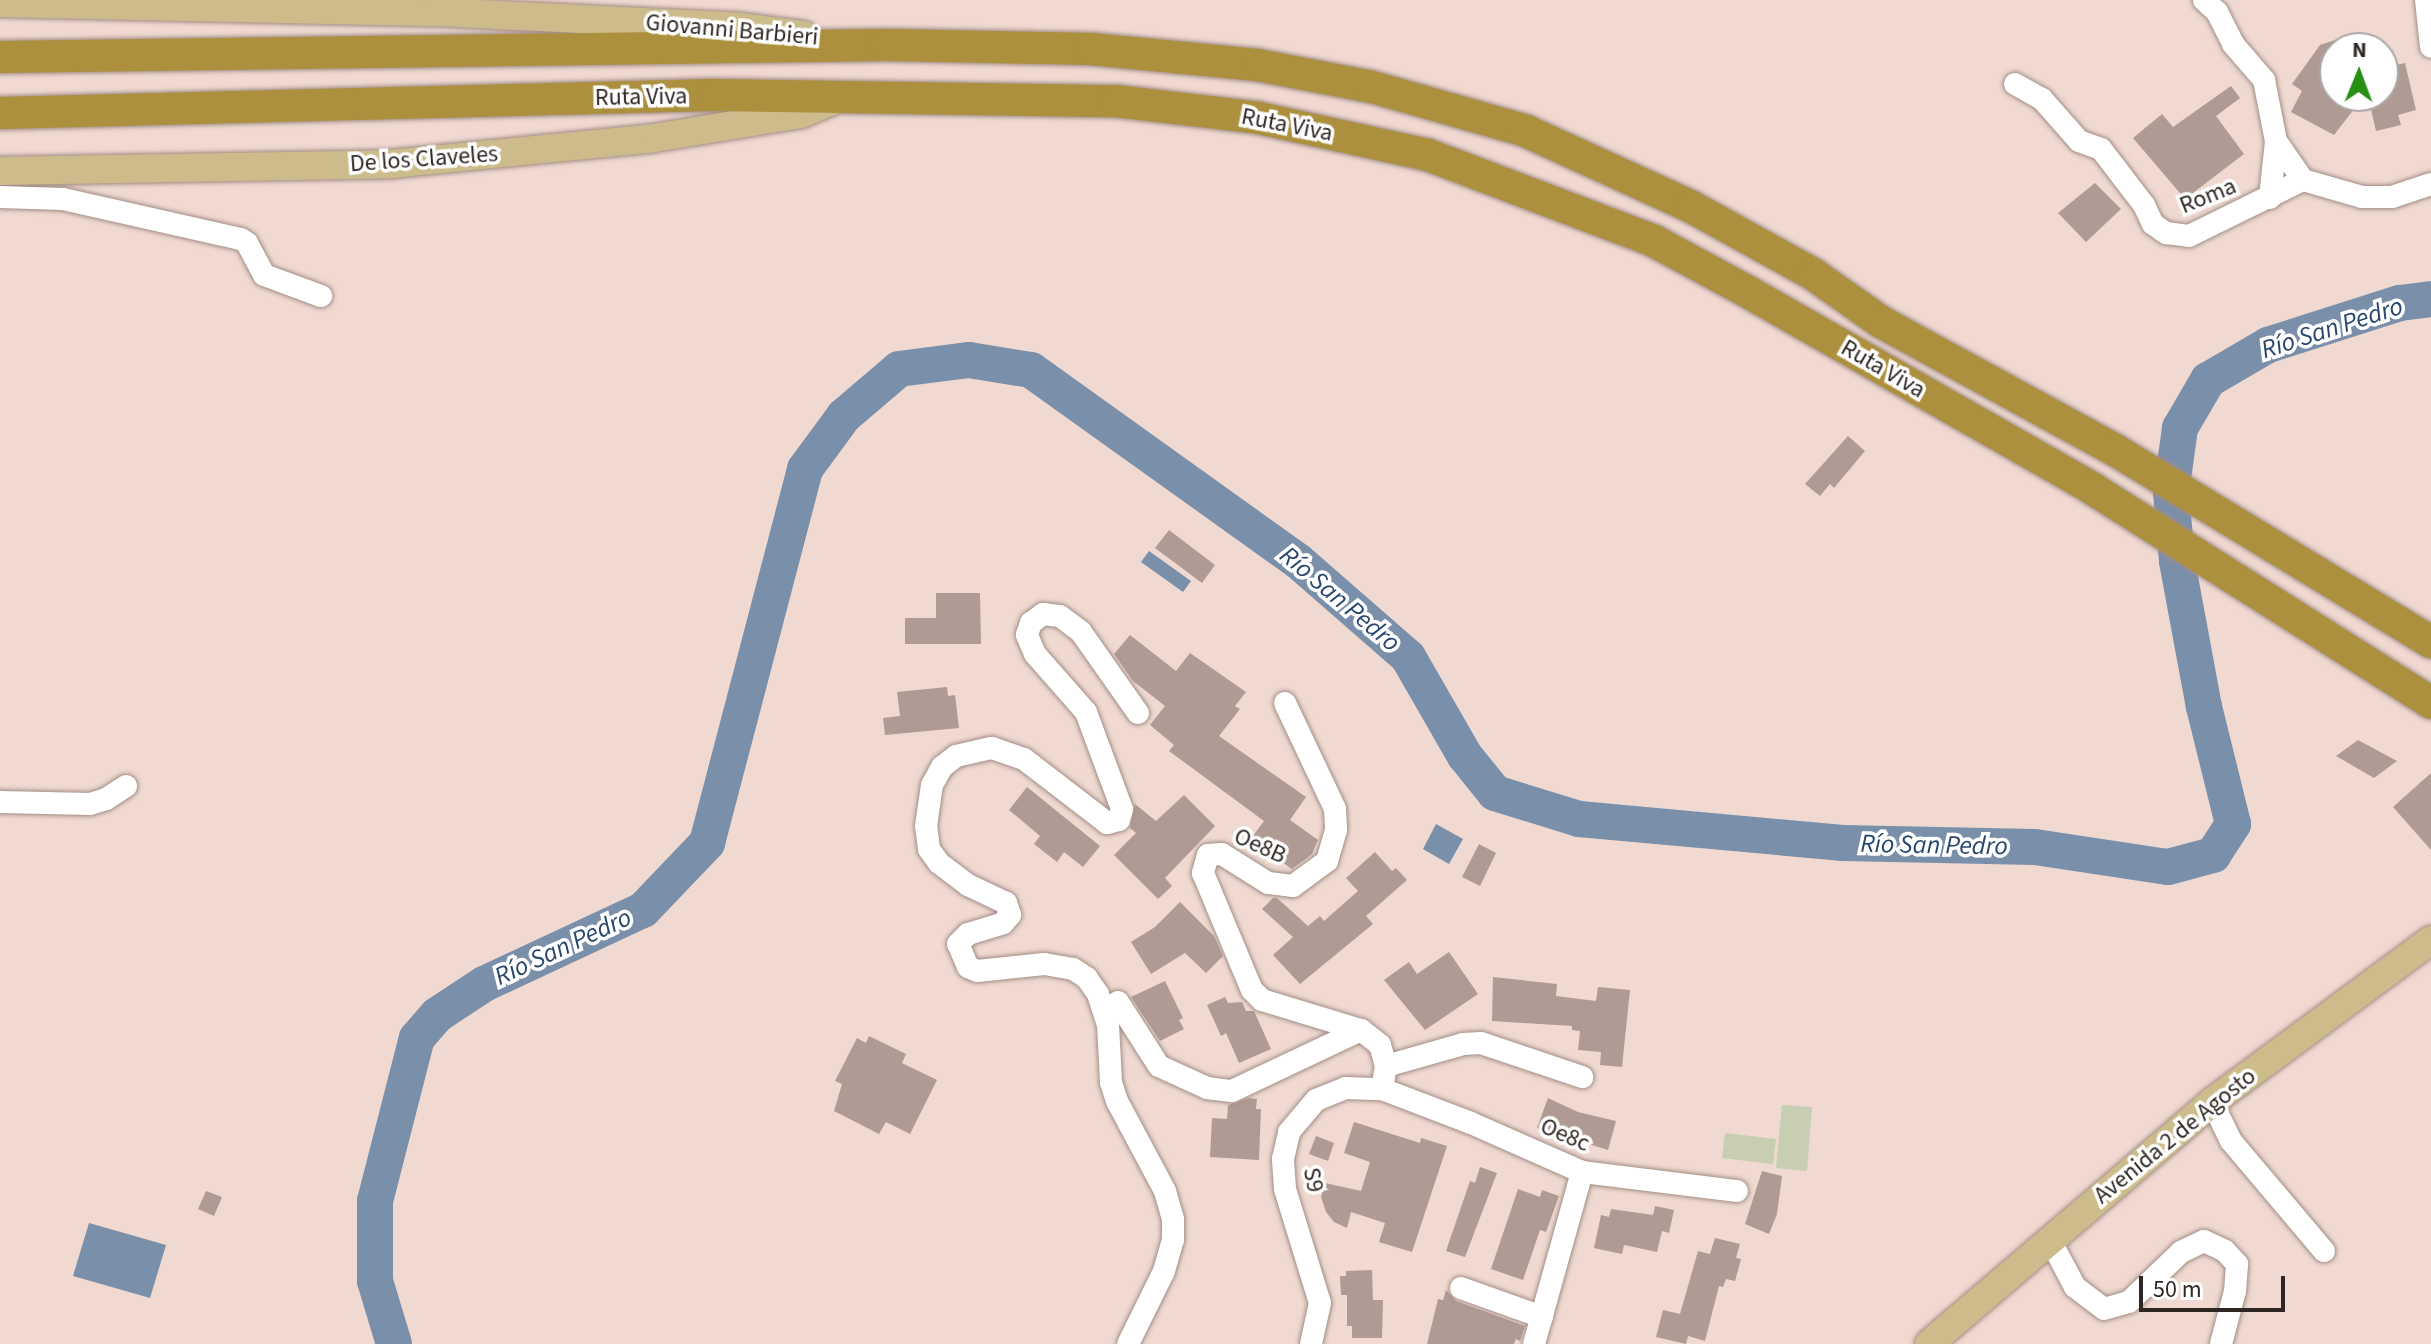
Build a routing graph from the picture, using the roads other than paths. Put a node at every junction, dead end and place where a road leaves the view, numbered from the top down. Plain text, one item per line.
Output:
1 (2204, 0) edge
2 (2426, 0) edge
3 (0, 3) edge
4 (887, 45) junction
5 (2431, 47) edge
6 (0, 57) edge
7 (2015, 84) dead end
8 (841, 97) junction
9 (0, 113) edge
10 (2276, 141) junction
11 (0, 171) edge
12 (2303, 180) junction
13 (2431, 184) edge
14 (0, 197) edge
15 (2270, 198) junction
16 (321, 296) dead end
17 (2431, 642) edge
18 (1285, 703) dead end
19 (2431, 703) edge
20 (1138, 713) dead end
21 (126, 786) dead end
22 (0, 802) edge
23 (2431, 940) edge
24 (1118, 1002) dead end
25 (1361, 1030) junction
26 (1386, 1066) junction
27 (1582, 1077) dead end
28 (1382, 1089) junction
29 (2212, 1102) junction
30 (1582, 1172) junction
31 (1737, 1191) dead end
32 (2049, 1238) junction
33 (2324, 1251) dead end
34 (1461, 1288) dead end
35 (1542, 1317) junction
36 (1128, 1344) edge
37 (1311, 1344) edge
38 (1534, 1344) edge
39 (1929, 1344) edge
40 (2221, 1344) edge

1 - 10 street
2 - 5 street
3 - 4 main road, Giovanni Barbieri
4 - 6 highway, Ruta Viva
4 - 17 highway, Ruta Viva
7 - 15 street, Roma
8 - 9 highway, Ruta Viva
8 - 11 main road, De los Claveles
8 - 19 highway, Ruta Viva
10 - 12 street
10 - 15 street
12 - 13 street
12 - 15 street, Roma
14 - 16 street
18 - 25 street, Oe8B
20 - 36 street
21 - 22 street
23 - 29 main road, Avenida 2 de Agosto
24 - 25 street
25 - 26 street
26 - 27 street
26 - 28 street
28 - 30 street, Oe8c
28 - 37 street, S9
29 - 32 main road, Avenida 2 de Agosto
29 - 33 street
30 - 31 street, Oe8c
30 - 35 street
32 - 39 main road, Avenida 2 de Agosto
32 - 40 street
34 - 35 street
35 - 38 street

